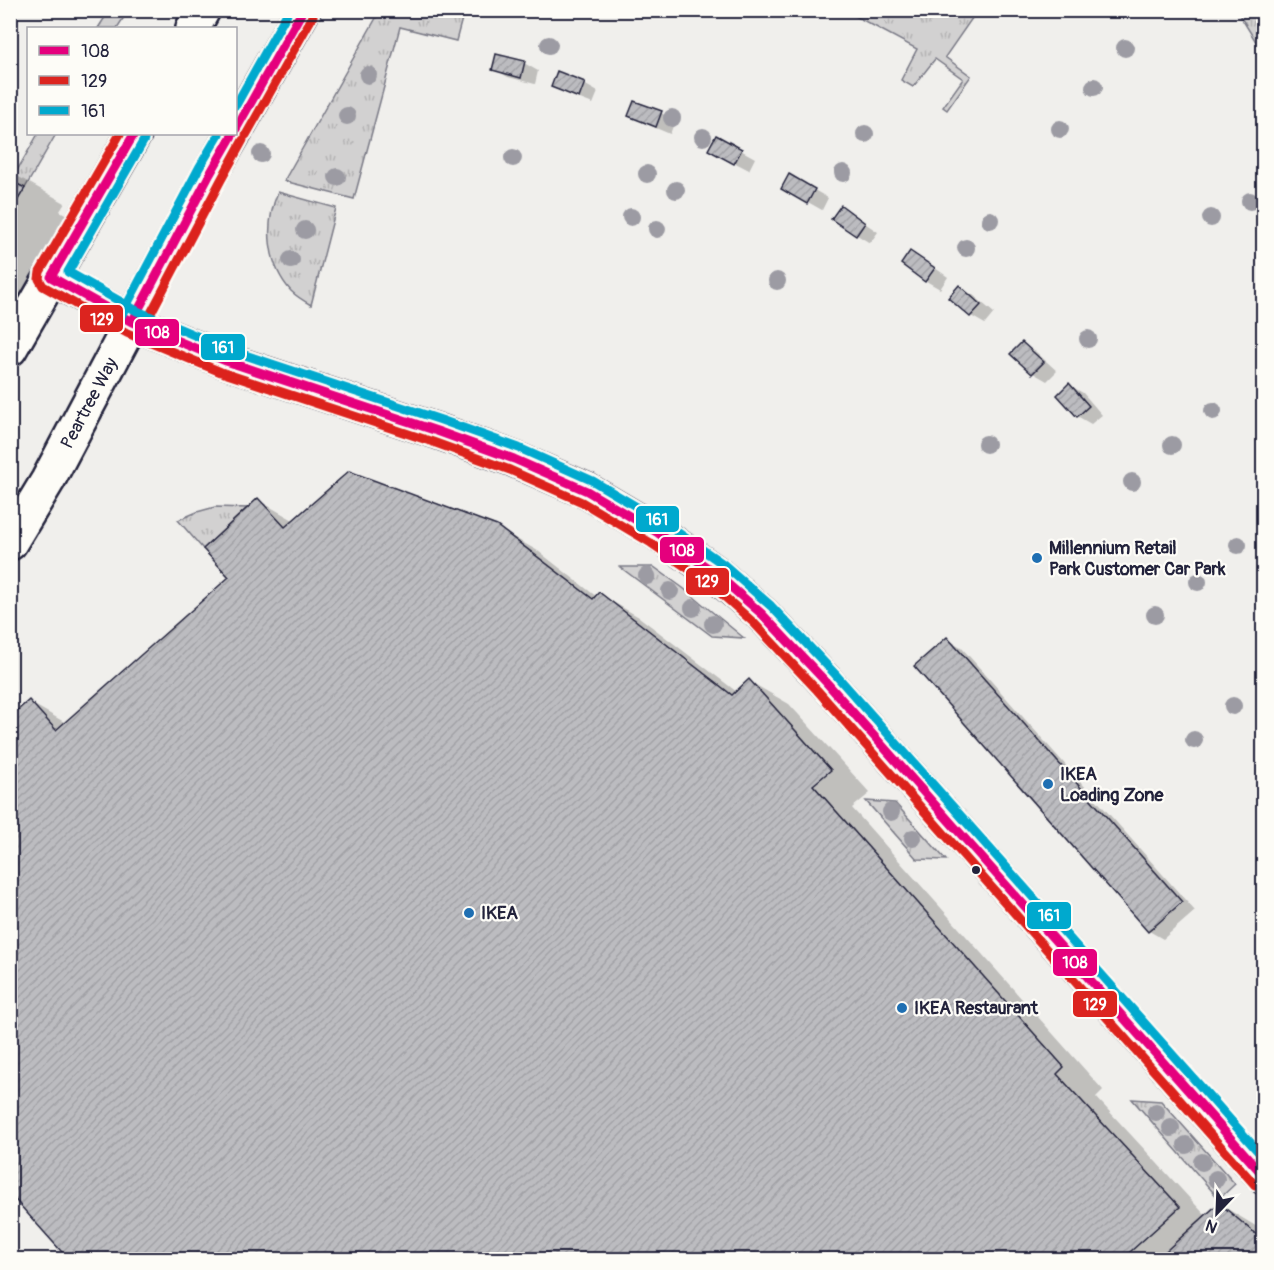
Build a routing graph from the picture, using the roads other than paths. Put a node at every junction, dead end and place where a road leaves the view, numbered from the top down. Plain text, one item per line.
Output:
1 (203, 10) edge
2 (303, 10) edge
3 (194, 27) edge
4 (237, 127) edge
5 (133, 135) edge
6 (232, 135) edge
7 (51, 277) junction
8 (132, 322) junction
9 (10, 349) edge
10 (10, 543) edge
11 (1263, 1177) edge

1 - 3 street
2 - 4 street
5 - 7 street
6 - 8 street, Peartree Way
7 - 8 street
7 - 9 street
8 - 10 street, Peartree Way
8 - 11 street

